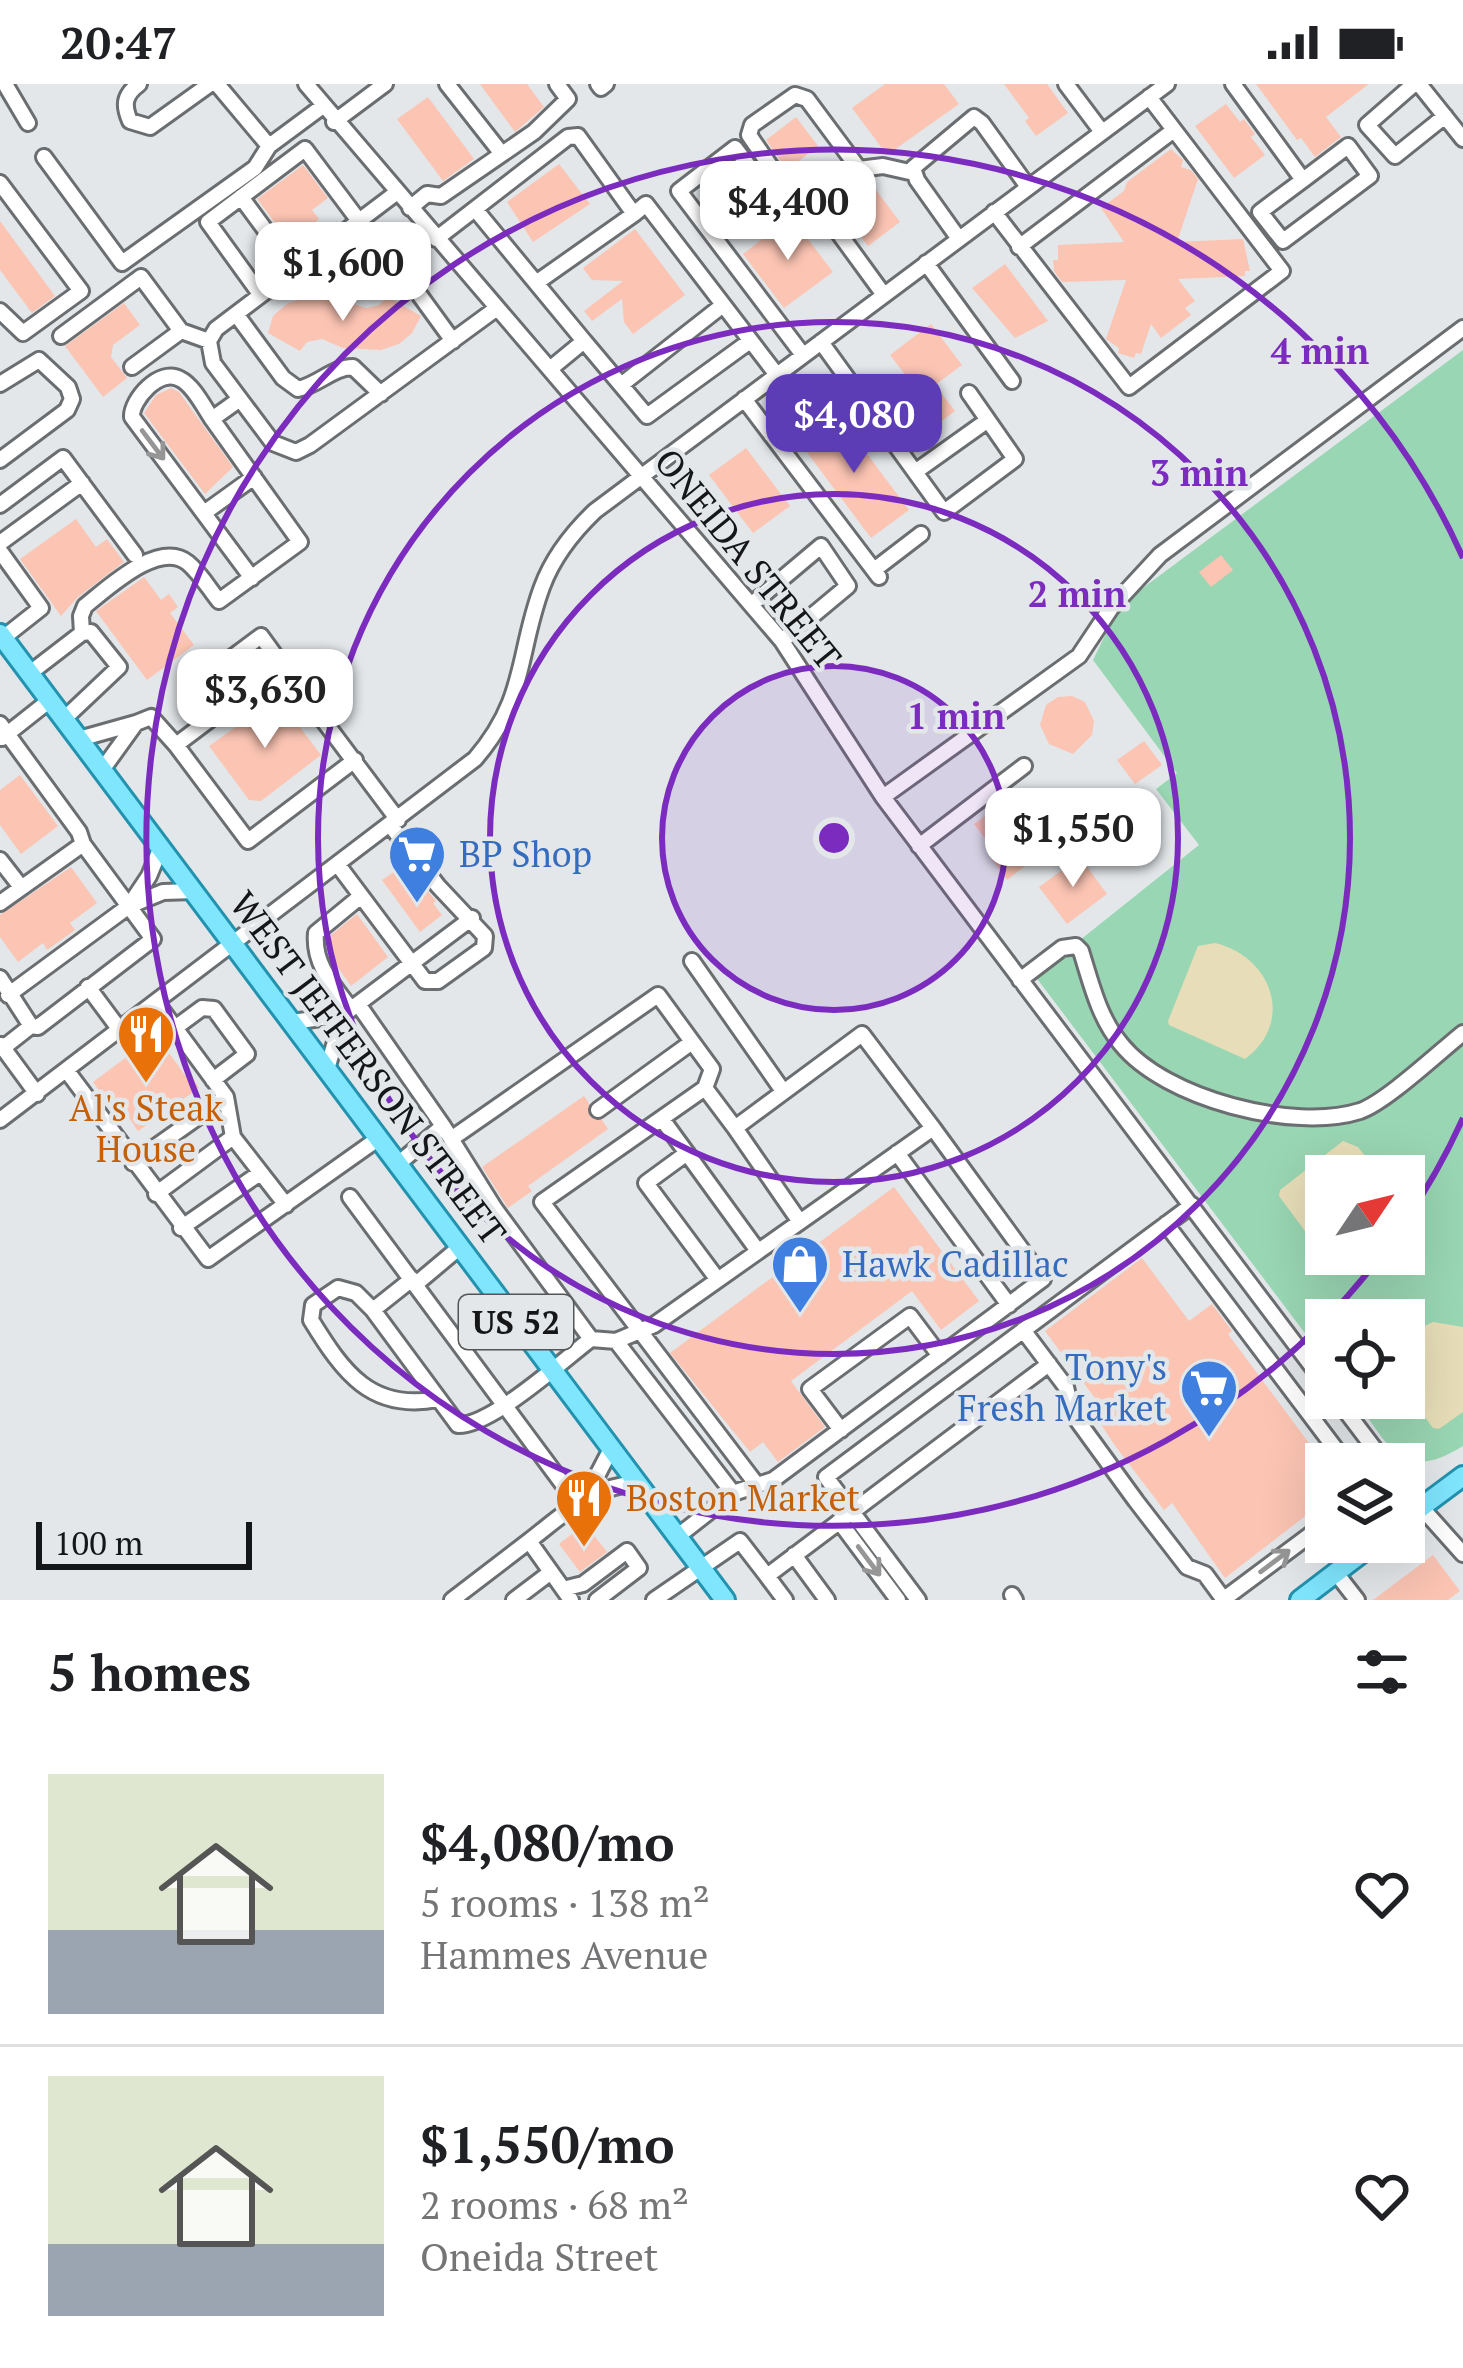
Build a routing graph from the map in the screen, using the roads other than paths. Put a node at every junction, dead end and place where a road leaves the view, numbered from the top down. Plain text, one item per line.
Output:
1 (5, 84) edge
2 (139, 84) edge
3 (214, 84) edge
4 (306, 84) edge
5 (385, 84) edge
6 (447, 84) edge
7 (557, 84) edge
8 (1066, 84) edge
9 (1167, 84) edge
10 (1233, 84) edge
11 (1417, 84) edge
12 (1149, 97) junction
13 (322, 106) junction
14 (1445, 116) junction
15 (334, 122) junction
16 (28, 123) dead end
17 (1174, 130) junction
18 (1102, 132) junction
19 (1463, 139) edge
20 (268, 146) junction
21 (502, 154) junction
22 (44, 157) dead end
23 (854, 165) junction
24 (914, 172) junction
25 (1303, 180) junction
26 (0, 183) edge
27 (1028, 187) junction
28 (396, 193) junction
29 (241, 197) junction
30 (814, 199) junction
31 (410, 208) junction
32 (475, 209) junction
33 (994, 212) junction
34 (634, 214) junction
35 (359, 221) junction
36 (707, 228) junction
37 (959, 238) junction
38 (436, 239) junction
39 (1019, 247) junction
40 (311, 257) junction
41 (926, 263) junction
42 (295, 269) junction
43 (536, 283) junction
44 (260, 294) junction
45 (884, 295) junction
46 (723, 305) junction
47 (497, 308) junction
48 (0, 310) edge
49 (236, 314) junction
50 (1463, 328) edge
51 (181, 331) junction
52 (61, 336) dead end
53 (209, 341) junction
54 (453, 341) junction
55 (584, 341) junction
56 (750, 341) junction
57 (820, 342) junction
58 (803, 355) junction
59 (132, 367) dead end
60 (550, 369) junction
61 (777, 375) junction
62 (1012, 381) dead end
63 (0, 384) edge
64 (621, 385) junction
65 (969, 393) dead end
66 (381, 394) junction
67 (240, 399) junction
68 (744, 399) junction
69 (819, 399) dead end
70 (212, 418) junction
71 (988, 421) junction
72 (771, 435) junction
73 (0, 460) edge
74 (916, 472) junction
75 (643, 475) junction
76 (254, 477) junction
77 (82, 483) junction
78 (0, 505) edge
79 (204, 513) junction
80 (921, 534) dead end
81 (0, 547) edge
82 (135, 555) dead end
83 (252, 578) junction
84 (752, 604) junction
85 (82, 633) junction
86 (2, 636) edge
87 (782, 641) junction
88 (230, 659) dead end
89 (282, 665) junction
90 (30, 674) junction
91 (50, 700) junction
92 (64, 719) junction
93 (136, 723) junction
94 (2, 732) edge
95 (79, 739) junction
96 (176, 745) junction
97 (356, 760) junction
98 (1024, 766) dead end
99 (102, 770) junction
100 (883, 797) junction
101 (394, 823) junction
102 (83, 844) junction
103 (919, 846) junction
104 (161, 848) junction
105 (0, 860) edge
106 (338, 865) junction
107 (21, 887) junction
108 (194, 891) junction
109 (361, 896) junction
110 (0, 903) edge
111 (129, 906) junction
112 (472, 918) junction
113 (233, 943) junction
114 (692, 961) dead end
115 (411, 964) junction
116 (0, 978) edge
117 (1020, 980) junction
118 (88, 987) junction
119 (8, 995) junction
120 (156, 1002) junction
121 (351, 1010) junction
122 (292, 1022) junction
123 (31, 1026) junction
124 (175, 1028) junction
125 (120, 1030) junction
126 (1463, 1034) edge
127 (692, 1042) junction
128 (2, 1046) edge
129 (328, 1069) junction
130 (67, 1071) junction
131 (213, 1081) junction
132 (705, 1088) junction
133 (783, 1090) junction
134 (37, 1094) junction
135 (226, 1097) junction
136 (598, 1110) dead end
137 (662, 1119) junction
138 (0, 1120) edge
139 (735, 1128) junction
140 (932, 1128) junction
141 (447, 1132) junction
142 (233, 1137) junction
143 (379, 1138) junction
144 (687, 1153) junction
145 (897, 1153) junction
146 (133, 1163) junction
147 (398, 1164) junction
148 (260, 1173) junction
149 (156, 1194) junction
150 (350, 1197) dead end
151 (286, 1205) junction
152 (1192, 1205) junction
153 (800, 1222) junction
154 (1166, 1224) junction
155 (182, 1228) junction
156 (460, 1246) junction
157 (758, 1251) junction
158 (718, 1280) junction
159 (414, 1282) junction
160 (1009, 1305) junction
161 (373, 1310) junction
162 (1023, 1330) junction
163 (640, 1331) junction
164 (592, 1339) junction
165 (616, 1341) junction
166 (1299, 1349) junction
167 (940, 1356) junction
168 (1305, 1357) edge
169 (1049, 1364) junction
170 (1275, 1368) junction
171 (551, 1369) junction
172 (438, 1399) junction
173 (505, 1404) junction
174 (841, 1430) junction
175 (1332, 1443) edge
176 (611, 1449) junction
177 (1463, 1476) edge
178 (638, 1484) junction
179 (757, 1485) junction
180 (565, 1486) dead end
181 (733, 1493) junction
182 (585, 1497) junction
183 (1425, 1504) edge
184 (1425, 1511) edge
185 (846, 1517) junction
186 (678, 1536) junction
187 (1305, 1539) edge
188 (529, 1541) junction
189 (1463, 1554) edge
190 (794, 1556) junction
191 (1349, 1563) edge
192 (700, 1566) junction
193 (551, 1572) junction
194 (1336, 1573) junction
195 (766, 1576) junction
196 (567, 1595) edge
197 (452, 1600) edge
198 (514, 1600) edge
199 (597, 1600) edge
200 (654, 1600) edge
201 (725, 1600) edge
202 (785, 1600) edge
203 (827, 1600) edge
204 (898, 1600) edge
205 (918, 1600) edge
206 (1224, 1600) edge
207 (1300, 1600) edge
208 (1357, 1600) edge

1 - 16 street
2 - 3 street
3 - 20 street
4 - 13 street, ONEIDA STREET
5 - 15 street
6 - 21 street
7 - 21 street
8 - 18 street
9 - 12 street
10 - 25 street
11 - 14 street
11 - 14 street
12 - 17 street
12 - 18 street
13 - 15 street, ONEIDA STREET
13 - 20 street
14 - 19 street
15 - 28 street, ONEIDA STREET
17 - 39 street
17 - 39 street
18 - 27 street
20 - 22 street
21 - 31 street
23 - 24 street
23 - 30 street
23 - 30 street
24 - 27 street
24 - 37 street
25 - 25 street
26 - 48 street
27 - 33 street
28 - 31 street, ONEIDA STREET
28 - 35 street
29 - 35 street
29 - 42 street
29 - 44 street
30 - 45 street
31 - 38 street, ONEIDA STREET
32 - 34 street
32 - 38 street
32 - 43 street
33 - 37 street
33 - 39 street
34 - 43 street
34 - 46 street
35 - 40 street
36 - 36 street
36 - 58 street
37 - 41 street
38 - 47 street, ONEIDA STREET
40 - 42 street
40 - 54 street
41 - 45 street
41 - 62 street
42 - 44 street
43 - 55 street
44 - 49 street
45 - 57 street
46 - 56 street
46 - 64 street
47 - 54 street
47 - 60 street, ONEIDA STREET
49 - 53 street
49 - 66 street
50 - 100 street
51 - 52 street
51 - 53 street
51 - 59 street
53 - 67 street
54 - 66 street
55 - 60 street
55 - 64 street
56 - 61 street
56 - 64 street
57 - 58 street
57 - 74 street
58 - 61 street
60 - 75 street, ONEIDA STREET
61 - 68 street
63 - 73 street
65 - 71 street
66 - 67 street
67 - 70 street
68 - 72 street
68 - 75 street
69 - 72 street
70 - 76 street
70 -> 79 street
71 - 74 street
71 - 74 street
72 - 80 street
75 - 84 street, ONEIDA STREET
75 - 101 street
76 - 79 street
76 - 83 street
77 - 78 street
77 - 81 street
77 - 82 street
79 - 83 street
81 - 86 street
83 - 85 street
84 - 87 street, ONEIDA STREET
84 - 87 street
85 - 90 street
85 - 92 street
86 - 90 main road, WEST JEFFERSON STREET / US 52
87 - 100 street, ONEIDA STREET
88 - 89 street
89 - 96 street
89 - 97 street
90 - 91 main road, WEST JEFFERSON STREET / US 52
91 - 92 main road, WEST JEFFERSON STREET / US 52
91 - 94 street
92 - 95 main road, WEST JEFFERSON STREET / US 52
93 - 95 street
93 - 96 street
93 - 99 street
94 - 102 street
95 - 99 main road, WEST JEFFERSON STREET / US 52
96 - 97 street
97 - 101 street
98 - 103 street
99 - 104 main road, WEST JEFFERSON STREET / US 52
100 - 103 street, ONEIDA STREET
101 - 106 street
101 - 112 street
102 - 107 street
102 - 111 street
103 - 117 street, ONEIDA STREET
104 - 108 main road, WEST JEFFERSON STREET / US 52
104 - 111 street
105 - 107 street
106 - 109 street
106 - 113 street
107 - 110 street
108 - 111 street
108 - 113 main road, WEST JEFFERSON STREET / US 52
109 - 115 street
109 - 121 street
111 - 118 street
111 - 119 street
112 - 115 street
112 - 115 street
113 - 120 street
113 - 122 main road, WEST JEFFERSON STREET / US 52
114 - 133 street
115 - 121 street
116 - 119 street
117 - 126 street
117 - 152 street, ONEIDA STREET
118 - 123 street
118 - 125 street
119 - 123 street
120 - 124 street
120 - 125 street
121 - 122 street
121 - 129 street
121 - 141 street
122 - 129 main road, WEST JEFFERSON STREET / US 52
123 - 128 street
124 - 131 street
124 - 131 street
125 - 130 street
127 - 132 street
127 - 136 street
127 - 141 street
128 - 134 street
129 - 143 main road, WEST JEFFERSON STREET / US 52
130 - 134 street
130 - 146 street
131 - 135 street
132 - 137 street
132 - 139 street
133 - 139 street
133 - 140 street
134 - 138 street
135 - 142 street
135 - 146 street
137 - 144 street
137 - 163 street
139 - 153 street
140 - 145 street
140 - 160 street
141 - 147 street
141 - 164 street
142 - 148 street
142 - 149 street
143 - 147 main road, WEST JEFFERSON STREET / US 52
143 - 151 street
144 - 157 street
144 - 158 street
145 - 153 street
145 - 160 street
146 - 149 street
147 - 156 main road, WEST JEFFERSON STREET / US 52
148 - 151 street
148 - 155 street
149 - 155 street
150 - 159 street
151 - 155 street
152 - 154 street
152 - 166 street, ONEIDA STREET
153 - 157 street
154 - 162 street
154 - 170 street
156 - 159 street
156 - 171 main road, WEST JEFFERSON STREET / US 52
157 - 158 street
158 - 163 street
159 - 161 street
159 - 173 street
160 - 167 street
161 - 172 street
161 - 172 street
162 - 169 street
162 - 185 street
163 - 165 street
163 - 179 street
164 - 165 street
164 - 171 street
165 - 181 street
166 - 168 street, ONEIDA STREET
166 - 170 street
167 - 174 street
167 - 174 street
169 - 185 street
169 - 206 street
170 - 175 street
171 - 173 street
171 - 176 main road, WEST JEFFERSON STREET / US 52
172 - 173 street
173 - 180 street
174 - 179 street
176 - 178 main road, WEST JEFFERSON STREET / US 52
176 - 182 street
177 - 183 main road
178 - 182 street
178 - 186 main road, WEST JEFFERSON STREET / US 52
179 - 181 street
181 - 186 street
182 - 188 street
184 - 189 street
185 - 190 street
185 -> 204 street
185 - 205 street
186 - 192 main road, WEST JEFFERSON STREET / US 52
206 -> 187 street
188 - 193 street
188 - 197 street
190 - 195 street
190 - 203 street
191 - 194 main road
192 - 195 street
192 - 200 street
192 - 201 main road, WEST JEFFERSON STREET / US 52
193 - 196 street
193 - 198 street
194 - 207 main road
194 - 208 street
195 - 202 street
196 - 199 street

